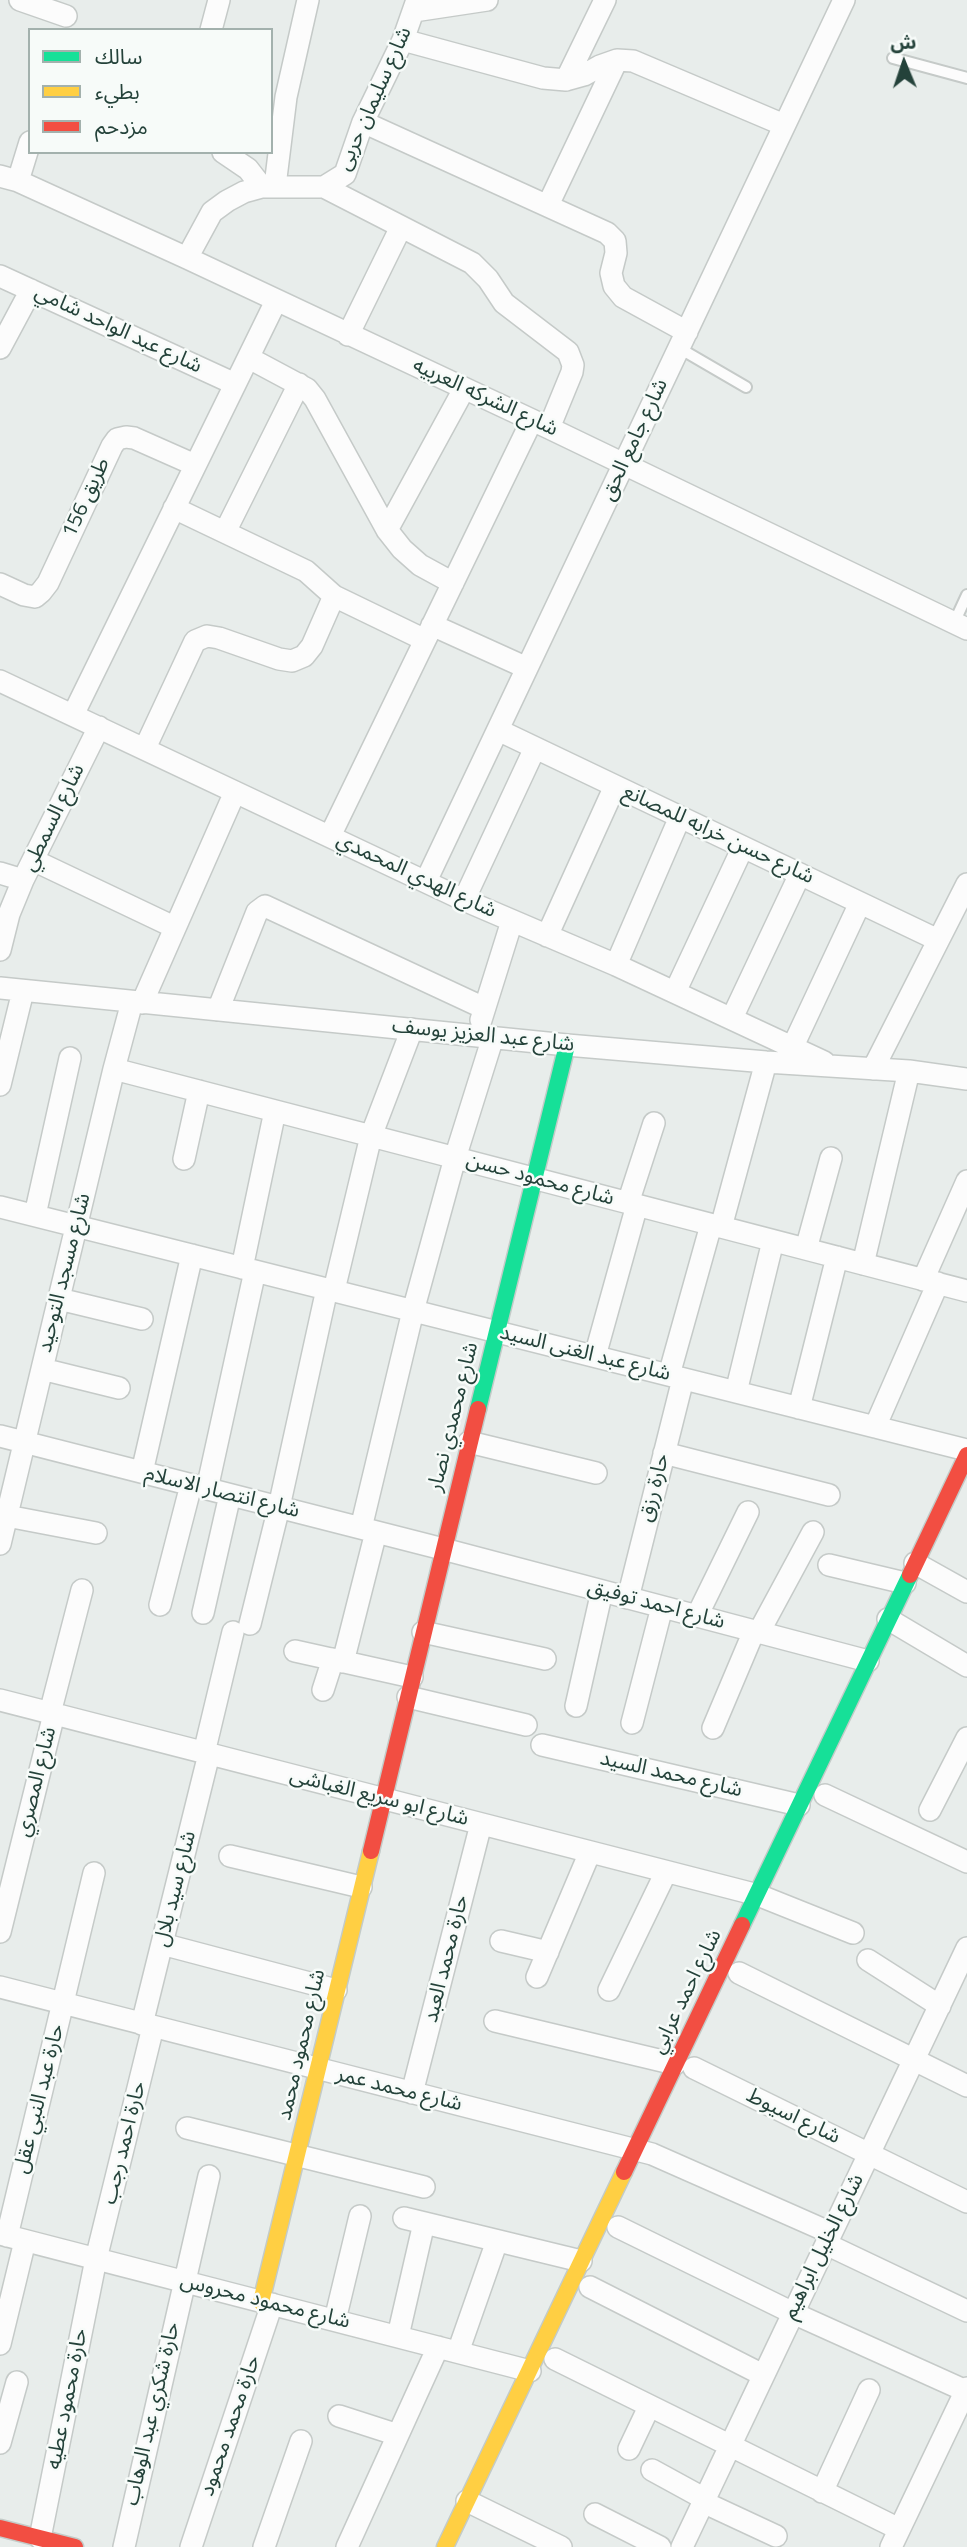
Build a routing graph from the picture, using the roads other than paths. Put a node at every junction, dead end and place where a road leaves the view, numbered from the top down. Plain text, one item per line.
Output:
1 (20, 0) edge
2 (219, 0) edge
3 (308, 0) edge
4 (487, 0) edge
5 (605, 0) edge
6 (844, 0) edge
7 (415, 6) edge
8 (66, 15) edge
9 (212, 28) edge
10 (403, 40) junction
11 (894, 58) dead end
12 (617, 61) junction
13 (967, 78) edge
14 (566, 80) junction
15 (363, 122) junction
16 (784, 125) junction
17 (28, 146) edge
18 (226, 154) edge
19 (9, 179) edge
20 (268, 187) junction
21 (324, 187) junction
22 (548, 205) junction
23 (401, 227) junction
24 (187, 258) junction
25 (0, 276) edge
26 (31, 290) junction
27 (276, 301) junction
28 (348, 335) junction
29 (683, 340) junction
30 (0, 348) edge
31 (249, 358) junction
32 (235, 384) junction
33 (299, 384) junction
34 (746, 387) dead end
35 (464, 388) junction
36 (540, 424) junction
37 (624, 464) junction
38 (195, 466) junction
39 (174, 508) junction
40 (387, 530) junction
41 (225, 532) junction
42 (453, 583) junction
43 (0, 584) edge
44 (967, 595) edge
45 (334, 596) junction
46 (960, 626) edge
47 (428, 633) junction
48 (527, 667) junction
49 (0, 681) edge
50 (73, 715) junction
51 (99, 727) junction
52 (498, 730) junction
53 (145, 748) junction
54 (535, 748) junction
55 (615, 786) junction
56 (234, 792) junction
57 (680, 817) junction
58 (330, 836) junction
59 (743, 847) junction
60 (33, 860) junction
61 (0, 873) edge
62 (800, 874) junction
63 (23, 880) junction
64 (426, 881) junction
65 (966, 890) edge
66 (464, 900) junction
67 (860, 903) junction
68 (512, 921) junction
69 (173, 927) junction
70 (547, 936) junction
71 (938, 940) junction
72 (0, 950) edge
73 (616, 965) junction
74 (0, 988) edge
75 (23, 992) junction
76 (675, 992) junction
77 (137, 1002) junction
78 (484, 1009) junction
79 (218, 1010) junction
80 (732, 1018) junction
81 (412, 1030) junction
82 (485, 1037) junction
83 (566, 1045) junction
84 (793, 1046) junction
85 (70, 1058) dead end
86 (766, 1062) junction
87 (834, 1067) junction
88 (114, 1069) junction
89 (873, 1069) junction
90 (909, 1071) junction
91 (967, 1079) edge
92 (0, 1085) edge
93 (199, 1091) junction
94 (275, 1111) junction
95 (653, 1124) dead end
96 (371, 1136) junction
97 (455, 1158) junction
98 (831, 1158) dead end
99 (184, 1159) dead end
100 (533, 1178) junction
101 (967, 1181) edge
102 (632, 1204) junction
103 (0, 1207) edge
104 (36, 1215) junction
105 (77, 1226) junction
106 (716, 1226) junction
107 (773, 1241) junction
108 (806, 1249) junction
109 (192, 1255) junction
110 (837, 1257) junction
111 (863, 1264) junction
112 (249, 1269) junction
113 (931, 1281) junction
114 (330, 1290) junction
115 (967, 1291) edge
116 (59, 1299) junction
117 (413, 1311) junction
118 (142, 1319) dead end
119 (496, 1331) junction
120 (595, 1356) junction
121 (42, 1369) junction
122 (676, 1377) junction
123 (119, 1388) dead end
124 (736, 1392) junction
125 (799, 1408) junction
126 (875, 1427) junction
127 (0, 1436) edge
128 (24, 1442) junction
129 (469, 1442) junction
130 (967, 1450) edge
131 (664, 1454) junction
132 (967, 1455) edge
133 (142, 1472) junction
134 (596, 1473) dead end
135 (199, 1487) junction
136 (230, 1495) junction
137 (829, 1496) dead end
138 (279, 1507) junction
139 (748, 1512) dead end
140 (2, 1530) edge
141 (368, 1530) junction
142 (813, 1532) dead end
143 (96, 1533) dead end
144 (443, 1549) junction
145 (829, 1565) dead end
146 (928, 1570) junction
147 (905, 1583) junction
148 (82, 1590) dead end
149 (602, 1591) junction
150 (967, 1592) edge
151 (628, 1598) junction
152 (160, 1605) dead end
153 (662, 1607) junction
154 (203, 1613) dead end
155 (697, 1616) junction
156 (901, 1626) junction
157 (423, 1632) junction
158 (756, 1632) junction
159 (295, 1651) dead end
160 (545, 1659) dead end
161 (338, 1660) junction
162 (868, 1661) junction
163 (967, 1666) edge
164 (410, 1687) junction
165 (323, 1690) dead end
166 (0, 1700) edge
167 (576, 1706) dead end
168 (52, 1713) junction
169 (632, 1723) dead end
170 (526, 1725) dead end
171 (713, 1728) dead end
172 (967, 1738) edge
173 (542, 1745) dead end
174 (207, 1753) junction
175 (383, 1798) junction
176 (819, 1798) junction
177 (930, 1810) dead end
178 (481, 1824) junction
179 (590, 1852) junction
180 (230, 1856) dead end
181 (967, 1863) edge
182 (666, 1872) junction
183 (94, 1873) dead end
184 (361, 1888) junction
185 (770, 1900) junction
186 (0, 1932) edge
187 (853, 1933) dead end
188 (501, 1941) dead end
189 (162, 1944) junction
190 (967, 1948) edge
191 (548, 1952) junction
192 (867, 1960) dead end
193 (739, 1973) dead end
194 (537, 1977) dead end
195 (0, 1987) edge
196 (336, 1990) junction
197 (609, 1990) dead end
198 (64, 2004) junction
199 (940, 2006) junction
200 (495, 2021) dead end
201 (148, 2025) junction
202 (914, 2061) junction
203 (689, 2067) junction
204 (318, 2069) junction
205 (967, 2086) edge
206 (412, 2093) junction
207 (187, 2128) dead end
208 (648, 2153) junction
209 (869, 2155) junction
210 (297, 2156) junction
211 (209, 2176) dead end
212 (424, 2187) dead end
213 (967, 2202) edge
214 (360, 2216) dead end
215 (618, 2227) dead end
216 (11, 2237) edge
217 (828, 2239) junction
218 (496, 2241) junction
219 (96, 2259) junction
220 (588, 2280) junction
221 (183, 2281) junction
222 (267, 2303) junction
223 (967, 2311) edge
224 (793, 2313) junction
225 (335, 2320) junction
226 (397, 2336) junction
227 (0, 2344) edge
228 (448, 2350) junction
229 (549, 2362) junction
230 (763, 2375) junction
231 (18, 2382) dead end
232 (966, 2389) edge
233 (869, 2390) dead end
234 (649, 2407) junction
235 (339, 2416) dead end
236 (398, 2435) junction
237 (301, 2441) dead end
238 (0, 2443) edge
239 (729, 2446) junction
240 (629, 2449) dead end
241 (652, 2470) dead end
242 (822, 2492) junction
243 (704, 2500) junction
244 (479, 2507) junction
245 (594, 2514) dead end
246 (0, 2528) edge
247 (776, 2536) dead end
248 (40, 2538) junction
249 (895, 2538) edge
250 (74, 2547) edge
251 (124, 2547) edge
252 (191, 2547) edge
253 (264, 2547) edge
254 (346, 2547) edge
255 (445, 2547) edge
256 (561, 2547) edge
257 (660, 2547) edge
258 (682, 2547) edge

1 - 8 street
2 - 9 street
3 - 20 street
4 - 7 street
5 - 14 street
6 - 16 street, شارع جامع الحق
7 - 10 street, شارع سليمان حربى
10 - 14 street
10 - 15 street, شارع سليمان حربى
11 - 13 lane
12 - 14 street
12 - 16 street
12 - 22 street
15 - 21 street, شارع سليمان حربى
15 - 22 street
16 - 29 street, شارع جامع الحق
17 - 19 street
18 - 20 street
19 - 24 street, شارع الشركه العربيه
20 - 21 street, شارع سليمان حربى
20 - 24 street, شارع سليمان حربى
21 - 23 street
22 - 29 street
23 - 28 street
23 - 36 street
24 - 27 street, شارع الشركه العربيه
25 - 26 street, شارع عبد الواحد شامي
26 - 30 street
26 - 32 street, شارع عبد الواحد شامي
27 - 28 street, شارع الشركه العربيه
27 - 31 street
28 - 35 street, شارع الشركه العربيه
29 - 34 lane
29 - 37 street, شارع جامع الحق
31 - 32 street
31 - 33 street
32 - 38 street
33 - 40 street
33 - 41 street
35 - 36 street, شارع الشركه العربيه
35 - 40 street
36 - 37 street, شارع الشركه العربيه
36 - 42 street
37 - 46 street, شارع الشركه العربيه
37 - 48 street, شارع جامع الحق
38 - 39 street
38 - 43 street, طريق 156
39 - 41 street
39 - 50 street
40 - 42 street
41 - 45 street
42 - 47 street
44 - 46 lane
45 - 47 street
45 - 53 street
47 - 48 street
47 - 58 street
48 - 52 street, شارع جامع الحق
49 - 50 street, شارع الهدي المحمدي
50 - 51 street, شارع الهدي المحمدي
51 - 53 street, شارع الهدي المحمدي
51 - 60 street, شارع السمطي
52 - 54 street, شارع حسن خرابه للمصانع
52 - 64 street, شارع جامع الحق
53 - 56 street, شارع الهدي المحمدي
54 - 55 street, شارع حسن خرابه للمصانع
54 - 66 street
55 - 57 street, شارع حسن خرابه للمصانع
55 - 70 street
56 - 58 street, شارع الهدي المحمدي
56 - 69 street, شارع مسجد التوحيد
57 - 59 street, شارع حسن خرابه للمصانع
57 - 73 street
58 - 64 street, شارع الهدي المحمدي
59 - 62 street, شارع حسن خرابه للمصانع
59 - 76 street
60 - 63 street, شارع السمطي
60 - 69 street
61 - 63 street
62 - 67 street, شارع حسن خرابه للمصانع
62 - 80 street
63 - 72 street, شارع السمطي
64 - 66 street, شارع الهدي المحمدي
65 - 71 street
66 - 68 street, شارع الهدي المحمدي
67 - 71 street, شارع حسن خرابه للمصانع
67 - 84 street
68 - 70 street, شارع الهدي المحمدي
68 - 78 street
69 - 77 street, شارع مسجد التوحيد
70 - 73 street, شارع الهدي المحمدي
71 - 89 street
73 - 76 street, شارع الهدي المحمدي
74 - 75 street, شارع عبد العزيز يوسف
75 - 77 street, شارع عبد العزيز يوسف
75 - 92 street
76 - 80 street, شارع الهدي المحمدي
77 - 79 street, شارع عبد العزيز يوسف
77 - 88 street, شارع مسجد التوحيد
78 - 79 street
78 - 82 street
79 - 81 street, شارع عبد العزيز يوسف
80 - 84 street, شارع الهدي المحمدي
81 - 82 street, شارع عبد العزيز يوسف
81 - 96 street, شارع سيد بلال
82 - 83 street, شارع عبد العزيز يوسف
82 - 97 street
83 - 86 street, شارع عبد العزيز يوسف
83 - 100 street, شارع محمدي نصار
84 - 87 street, شارع الهدي المحمدي
85 - 104 street
86 - 87 street, شارع عبد العزيز يوسف
86 - 106 street, حارة رزق
87 - 89 street, شارع عبد العزيز يوسف
88 - 93 street, شارع محمود حسن
88 - 105 street, شارع مسجد التوحيد
89 - 90 street, شارع عبد العزيز يوسف
90 - 91 street, شارع عبد العزيز يوسف
90 - 111 street
93 - 94 street, شارع محمود حسن
93 - 99 street
94 - 96 street, شارع محمود حسن
94 - 112 street
95 - 102 street
96 - 97 street, شارع محمود حسن
96 - 114 street, شارع سيد بلال
97 - 100 street, شارع محمود حسن
97 - 117 street
98 - 108 street
100 - 102 street, شارع محمود حسن
100 - 119 street, شارع محمدي نصار
101 - 113 street
102 - 106 street, شارع محمود حسن
102 - 120 street
103 - 104 street, شارع عبد الغنى السيد
104 - 105 street, شارع عبد الغنى السيد
105 - 109 street, شارع عبد الغنى السيد
105 - 116 street, شارع مسجد التوحيد
106 - 107 street, شارع محمود حسن
106 - 122 street, حارة رزق
107 - 108 street, شارع محمود حسن
107 - 124 street
108 - 110 street, شارع محمود حسن
109 - 112 street, شارع عبد الغنى السيد
109 - 133 street
110 - 111 street, شارع محمود حسن
110 - 125 street
111 - 113 street, شارع محمود حسن
112 - 114 street, شارع عبد الغنى السيد
112 - 135 street
113 - 115 street, شارع محمود حسن
113 - 126 street
114 - 117 street, شارع عبد الغنى السيد
114 - 138 street, شارع سيد بلال
116 - 118 street
116 - 121 street, شارع مسجد التوحيد
117 - 119 street, شارع عبد الغنى السيد
117 - 141 street
119 - 120 street, شارع عبد الغنى السيد
119 - 129 street, شارع محمدي نصار
120 - 122 street, شارع عبد الغنى السيد
121 - 123 street
121 - 128 street, شارع مسجد التوحيد
122 - 124 street, شارع عبد الغنى السيد
122 - 131 street, حارة رزق
124 - 125 street, شارع عبد الغنى السيد
125 - 126 street, شارع عبد الغنى السيد
126 - 130 street, شارع عبد الغنى السيد
127 - 128 street, شارع انتصار الاسلام
128 - 133 street, شارع انتصار الاسلام
128 - 140 street, شارع مسجد التوحيد
129 - 134 street
129 - 144 street, شارع محمدي نصار
131 - 137 street
131 - 151 street, حارة رزق
132 - 146 street, شارع احمد عرابي
133 - 135 street, شارع انتصار الاسلام
135 - 136 street, شارع انتصار الاسلام
135 - 152 street
136 - 138 street, شارع انتصار الاسلام
136 - 154 street
138 - 141 street, شارع انتصار الاسلام
138 - 174 street, شارع سيد بلال
139 - 155 street
140 - 143 street
141 - 144 street, شارع انتصار الاسلام
141 - 161 street
142 - 158 street
144 - 149 street, شارع احمد توفيق
144 - 157 street, شارع محمدي نصار
145 - 147 street
146 - 147 street, شارع احمد عرابي
146 - 150 street
147 - 156 street, شارع احمد عرابي
148 - 168 street, شارع المصري
149 - 151 street, شارع احمد توفيق
149 - 167 street
151 - 153 street, شارع احمد توفيق
153 - 155 street, شارع احمد توفيق
153 - 169 street
155 - 158 street, شارع احمد توفيق
156 - 162 street, شارع احمد عرابي
156 - 163 street
157 - 160 street
157 - 164 street, شارع محمدي نصار
158 - 162 street, شارع احمد توفيق
158 - 171 street
159 - 161 street
161 - 164 street
161 - 165 street
162 - 176 street, شارع احمد عرابي
164 - 170 street
164 - 175 street, شارع محمدي نصار
166 - 168 street, شارع ابو سريع الغباشى
168 - 174 street, شارع ابو سريع الغباشى
168 - 186 street, شارع المصري
172 - 177 street
173 - 176 street, شارع محمد السيد
174 - 175 street, شارع ابو سريع الغباشى
174 - 189 street, شارع سيد بلال
175 - 178 street, شارع ابو سريع الغباشى
175 - 184 street, شارع محمود محمد
176 - 181 street, شارع محمد السيد
176 - 185 street, شارع احمد عرابي
178 - 179 street, شارع ابو سريع الغباشى
178 - 206 street, حارة محمد العبد
179 - 182 street, شارع ابو سريع الغباشى
179 - 191 street
180 - 184 street
182 - 185 street, شارع ابو سريع الغباشى
182 - 197 street
183 - 198 street, حارة عبد النبي عقل
184 - 196 street, شارع محمود محمد
185 - 187 street, شارع ابو سريع الغباشى
185 - 203 street, شارع احمد عرابي
188 - 191 street
189 - 196 street
189 - 201 street, شارع سيد بلال
190 - 199 street, شارع الخليل ابراهيم
191 - 194 street
192 - 199 street
193 - 202 street
195 - 198 street, شارع محمد عمر
196 - 204 street, شارع محمود محمد
198 - 201 street, شارع محمد عمر
198 - 216 street, حارة عبد النبي عقل
199 - 202 street, شارع الخليل ابراهيم
200 - 203 street, شارع اسيوط
201 - 204 street, شارع محمد عمر
201 - 219 street, حارة احمد رجب
202 - 205 street
202 - 209 street, شارع الخليل ابراهيم
203 - 208 street, شارع احمد عرابي
203 - 209 street, شارع اسيوط
204 - 206 street, شارع محمد عمر
204 - 210 street, شارع محمود محمد
206 - 208 street, شارع محمد عمر
207 - 210 street
208 - 217 street, شارع محمد عمر
208 - 220 street, شارع احمد عرابي
209 - 213 street, شارع اسيوط
209 - 217 street, شارع الخليل ابراهيم
210 - 212 street
210 - 222 street, شارع محمود محمد
211 - 221 street, حارة شكري عبد الوهاب
214 - 225 street
215 - 224 street
216 - 219 street, شارع محمود محروس
216 - 227 street, حارة عبد النبي عقل
217 - 223 street, شارع محمد عمر
217 - 224 street, شارع الخليل ابراهيم
218 - 220 street
218 - 226 street
218 - 228 street
219 - 221 street, شارع محمود محروس
219 - 248 street, حارة محمود عطيه
220 - 229 street, شارع احمد عرابي
220 - 230 street
221 - 222 street, شارع محمود محروس
221 - 251 street, حارة شكري عبد الوهاب
222 - 225 street, شارع محمود محروس
222 - 252 street, حارة محمد محمود
224 - 230 street, شارع الخليل ابراهيم
224 - 232 street
225 - 226 street, شارع محمود محروس
226 - 228 street, شارع محمود محروس
228 - 229 street, شارع محمود محروس
228 - 236 street
229 - 234 street, شارع محمود محروس
229 - 244 street, شارع احمد عرابي
230 - 239 street, شارع الخليل ابراهيم
231 - 238 street
232 - 249 street
233 - 242 street
234 - 239 street, شارع محمود محروس
234 - 240 street
235 - 236 street
236 - 254 street
237 - 253 street
239 - 242 street, شارع محمود محروس
239 - 243 street, شارع الخليل ابراهيم
241 - 243 street
242 - 249 street, شارع محمود محروس
243 - 247 street
243 - 258 street, شارع الخليل ابراهيم
244 - 255 street, شارع احمد عرابي
244 - 256 street
245 - 257 street
246 - 248 street
248 - 250 street

